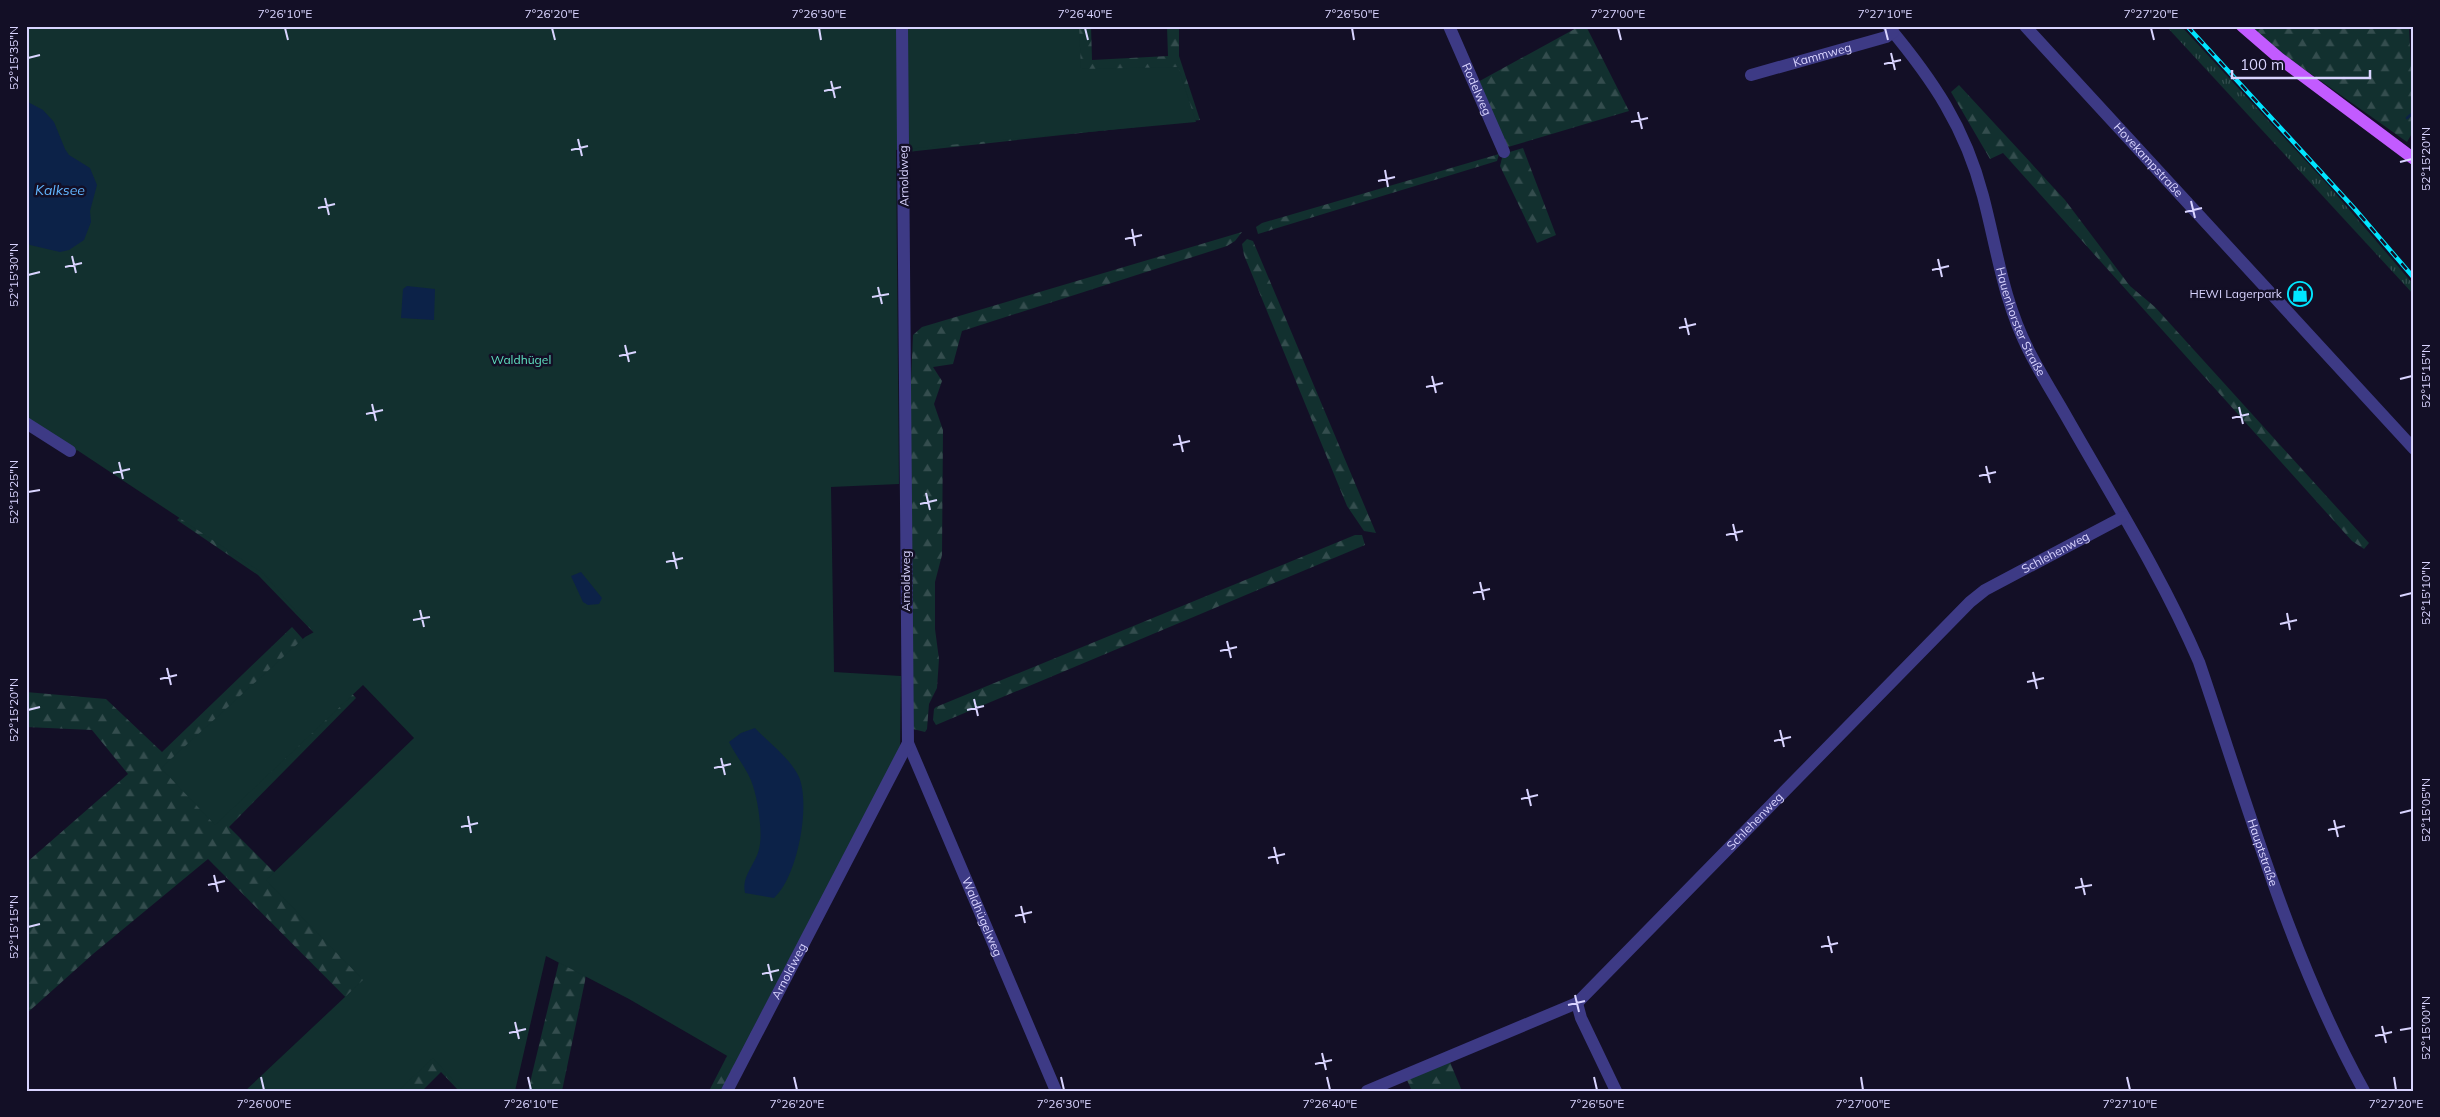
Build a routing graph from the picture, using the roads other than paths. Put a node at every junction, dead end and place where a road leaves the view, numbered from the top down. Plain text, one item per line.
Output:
1 (902, 26) edge
2 (1449, 26) edge
3 (2025, 26) edge
4 (2242, 26) edge
5 (1890, 29) edge
6 (1751, 75) dead end
7 (1504, 152) dead end
8 (2414, 159) edge
9 (26, 423) edge
10 (2414, 449) edge
11 (70, 451) dead end
12 (2123, 517) junction
13 (2175, 608) joint
14 (908, 743) junction
15 (1577, 1003) junction
16 (727, 1091) edge
17 (1056, 1091) edge
18 (1367, 1091) edge
19 (1616, 1091) edge
20 (2364, 1091) edge

1 - 14 street, Arnoldweg
2 - 7 street, Rodelweg
3 - 10 street, Hovekampstraße
4 - 8 main road
5 - 6 street, Kammweg
5 - 12 street, Hauenhorster Straße
9 - 11 street
12 - 13 street, Hauenhorster Straße
12 - 15 street, Schlehenweg
13 - 20 street, Hauptstraße
14 - 16 street, Arnoldweg
14 - 17 street, Waldhügelweg
15 - 18 street, Schlehenweg
15 - 19 street

